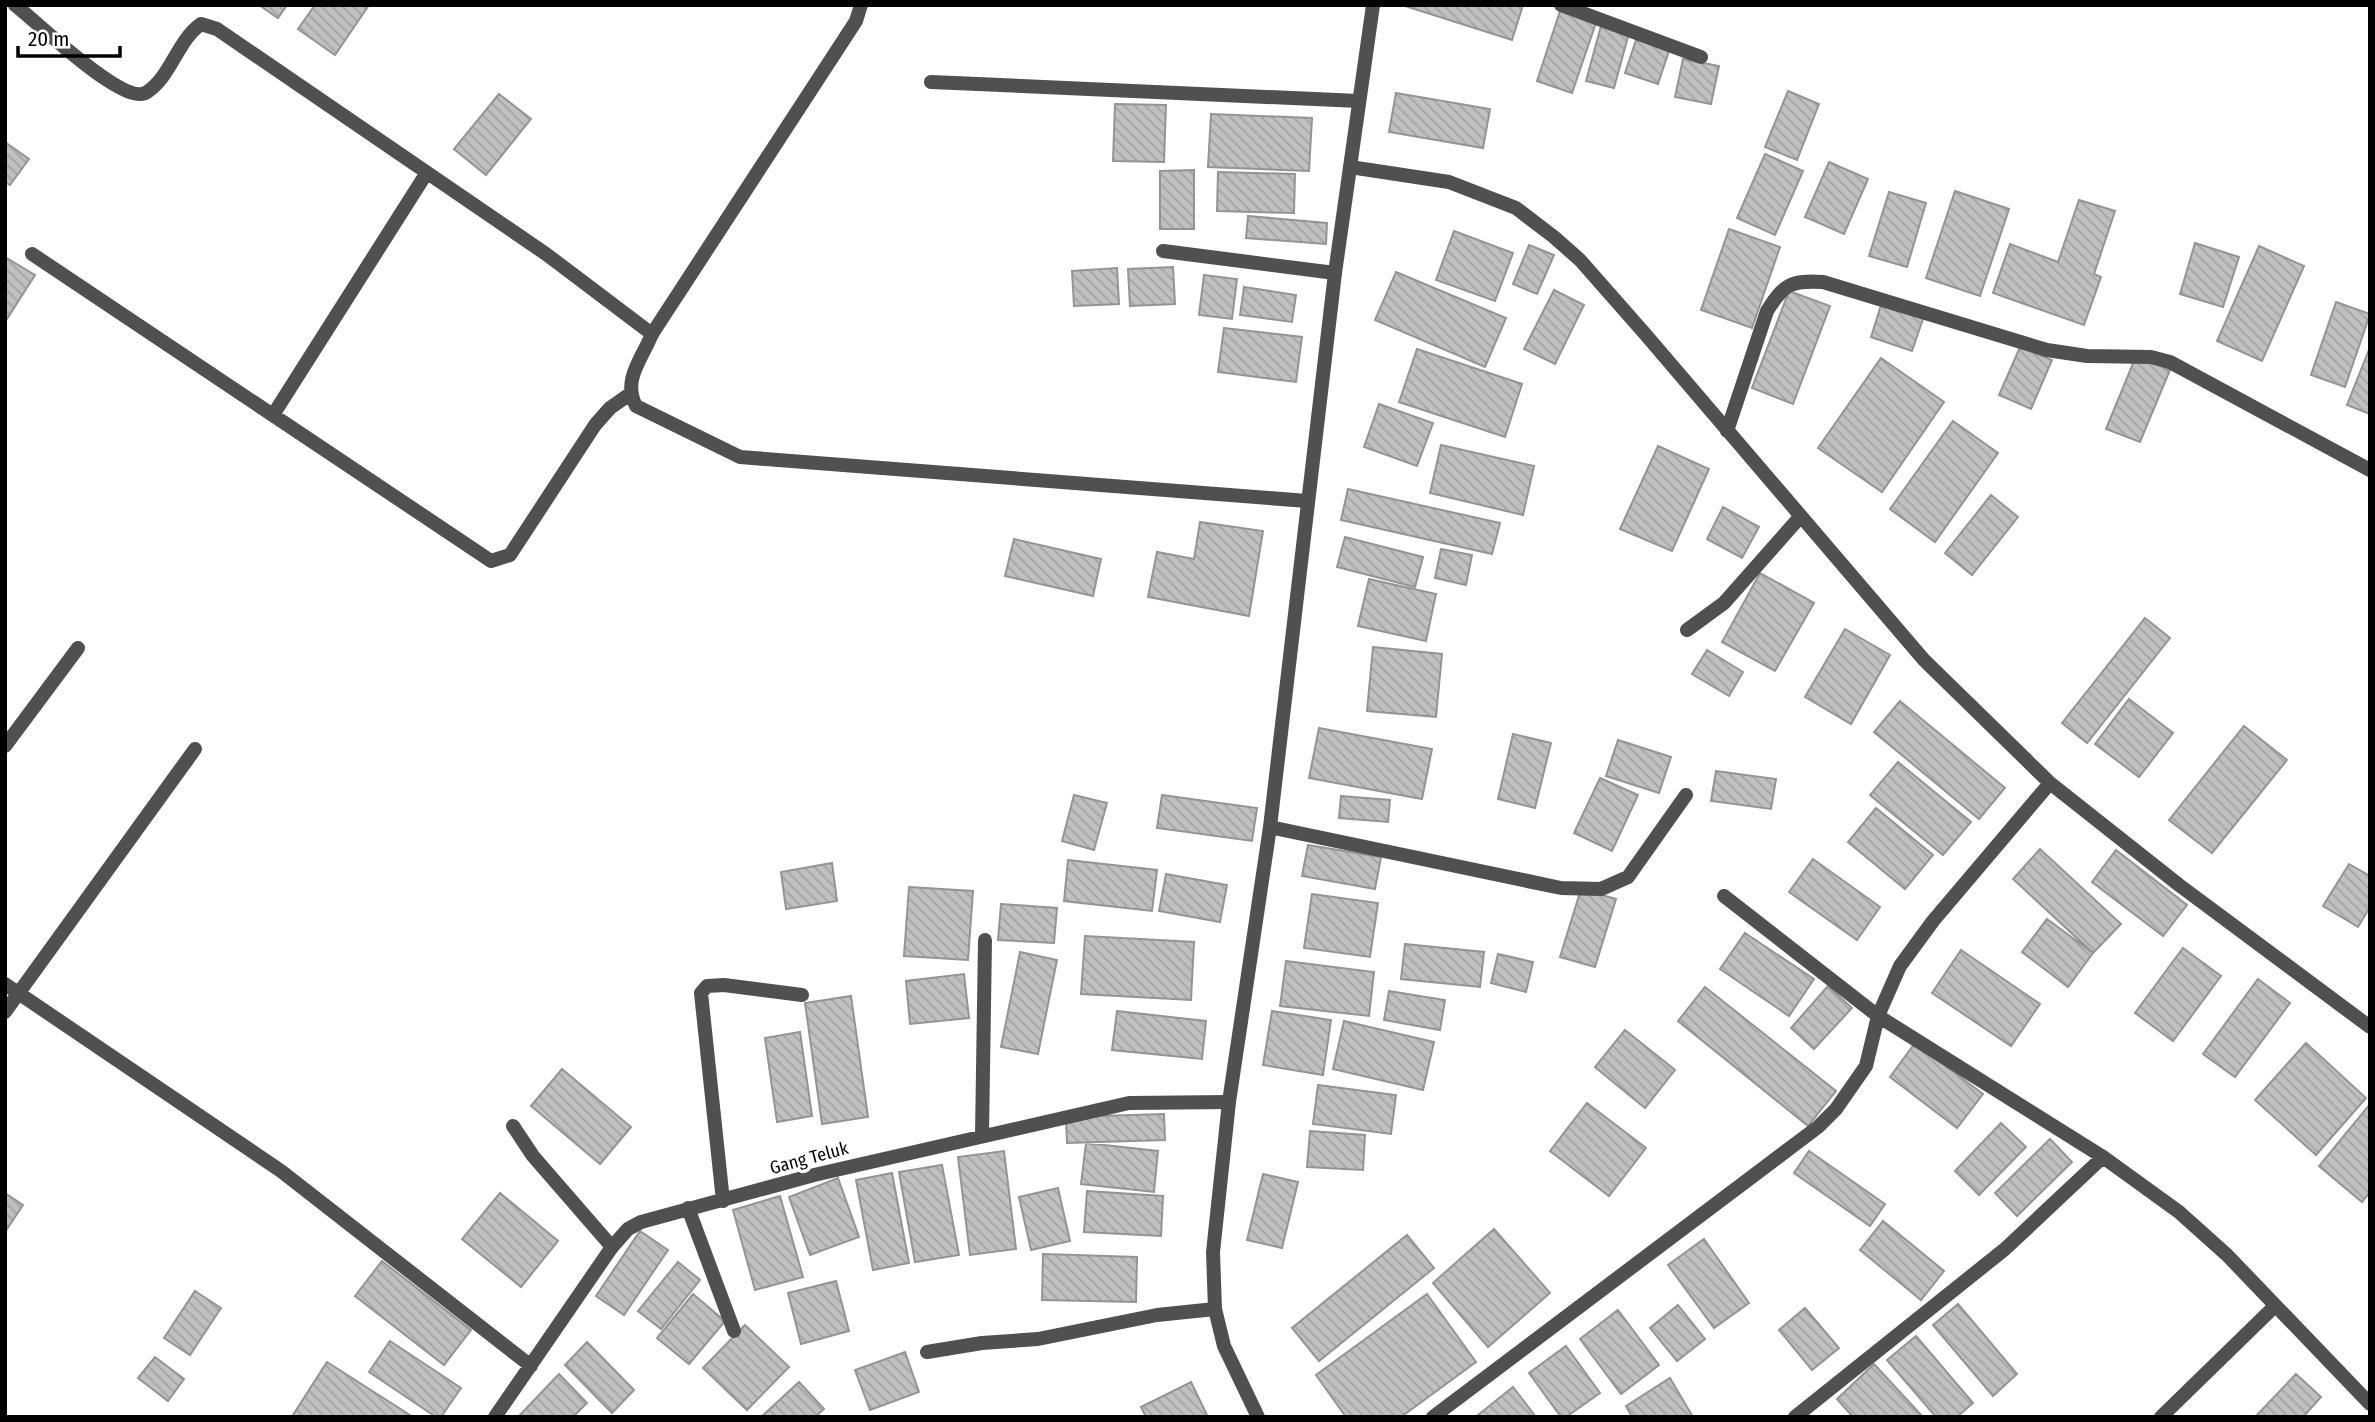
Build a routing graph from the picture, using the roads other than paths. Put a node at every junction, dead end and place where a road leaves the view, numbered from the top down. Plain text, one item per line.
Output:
1 (15, 5) edge
2 (861, 5) edge
3 (1373, 5) edge
4 (1561, 5) edge
5 (1701, 57) dead end
6 (931, 82) dead end
7 (1359, 101) junction
8 (1350, 167) junction
9 (426, 174) junction
10 (1163, 251) dead end
11 (32, 254) dead end
12 (1335, 273) junction
13 (652, 334) junction
14 (630, 394) junction
15 (273, 415) junction
16 (1727, 431) junction
17 (2370, 470) edge
18 (1307, 501) junction
19 (1800, 517) junction
20 (1687, 629) dead end
21 (78, 648) dead end
22 (5, 746) edge
23 (195, 749) dead end
24 (2050, 783) junction
25 (1686, 795) dead end
26 (1270, 827) junction
27 (1724, 896) dead end
28 (985, 940) dead end
29 (5, 984) edge
30 (18, 993) junction
31 (802, 995) dead end
32 (5, 1012) edge
33 (1878, 1016) junction
34 (2370, 1027) edge
35 (1229, 1102) junction
36 (513, 1126) dead end
37 (982, 1135) junction
38 (2103, 1157) junction
39 (723, 1201) junction
40 (688, 1208) junction
41 (612, 1247) junction
42 (2275, 1306) junction
43 (1215, 1309) junction
44 (734, 1331) dead end
45 (928, 1352) dead end
46 (531, 1366) junction
47 (2370, 1404) edge
48 (495, 1417) edge
49 (1258, 1417) edge
50 (1433, 1417) edge
51 (1795, 1417) edge
52 (2161, 1417) edge

1 - 9 street
2 - 13 street
3 - 7 street
4 - 5 street
6 - 7 street
7 - 8 street
8 - 12 street
8 - 16 street
9 - 13 street
9 - 15 street
10 - 12 street
11 - 15 street
12 - 18 street
13 - 14 street
14 - 15 street
14 - 18 street
16 - 17 street
16 - 19 street
18 - 26 street
19 - 20 street
19 - 24 street
21 - 22 street
23 - 30 street
24 - 33 street
24 - 34 street
25 - 26 street
26 - 35 street
27 - 33 street
28 - 37 street
29 - 30 street
30 - 32 street
30 - 46 street
31 - 39 street
33 - 38 street
33 - 50 street
35 - 37 street, Gang Teluk
35 - 43 street
36 - 41 street
37 - 39 street, Gang Teluk
38 - 42 street
38 - 51 street
39 - 40 street, Gang Teluk
40 - 41 street, Gang Teluk
40 - 44 street
41 - 46 street, Gang Teluk
42 - 47 street
42 - 52 street
43 - 45 street
43 - 49 street
46 - 48 street, Gang Teluk

